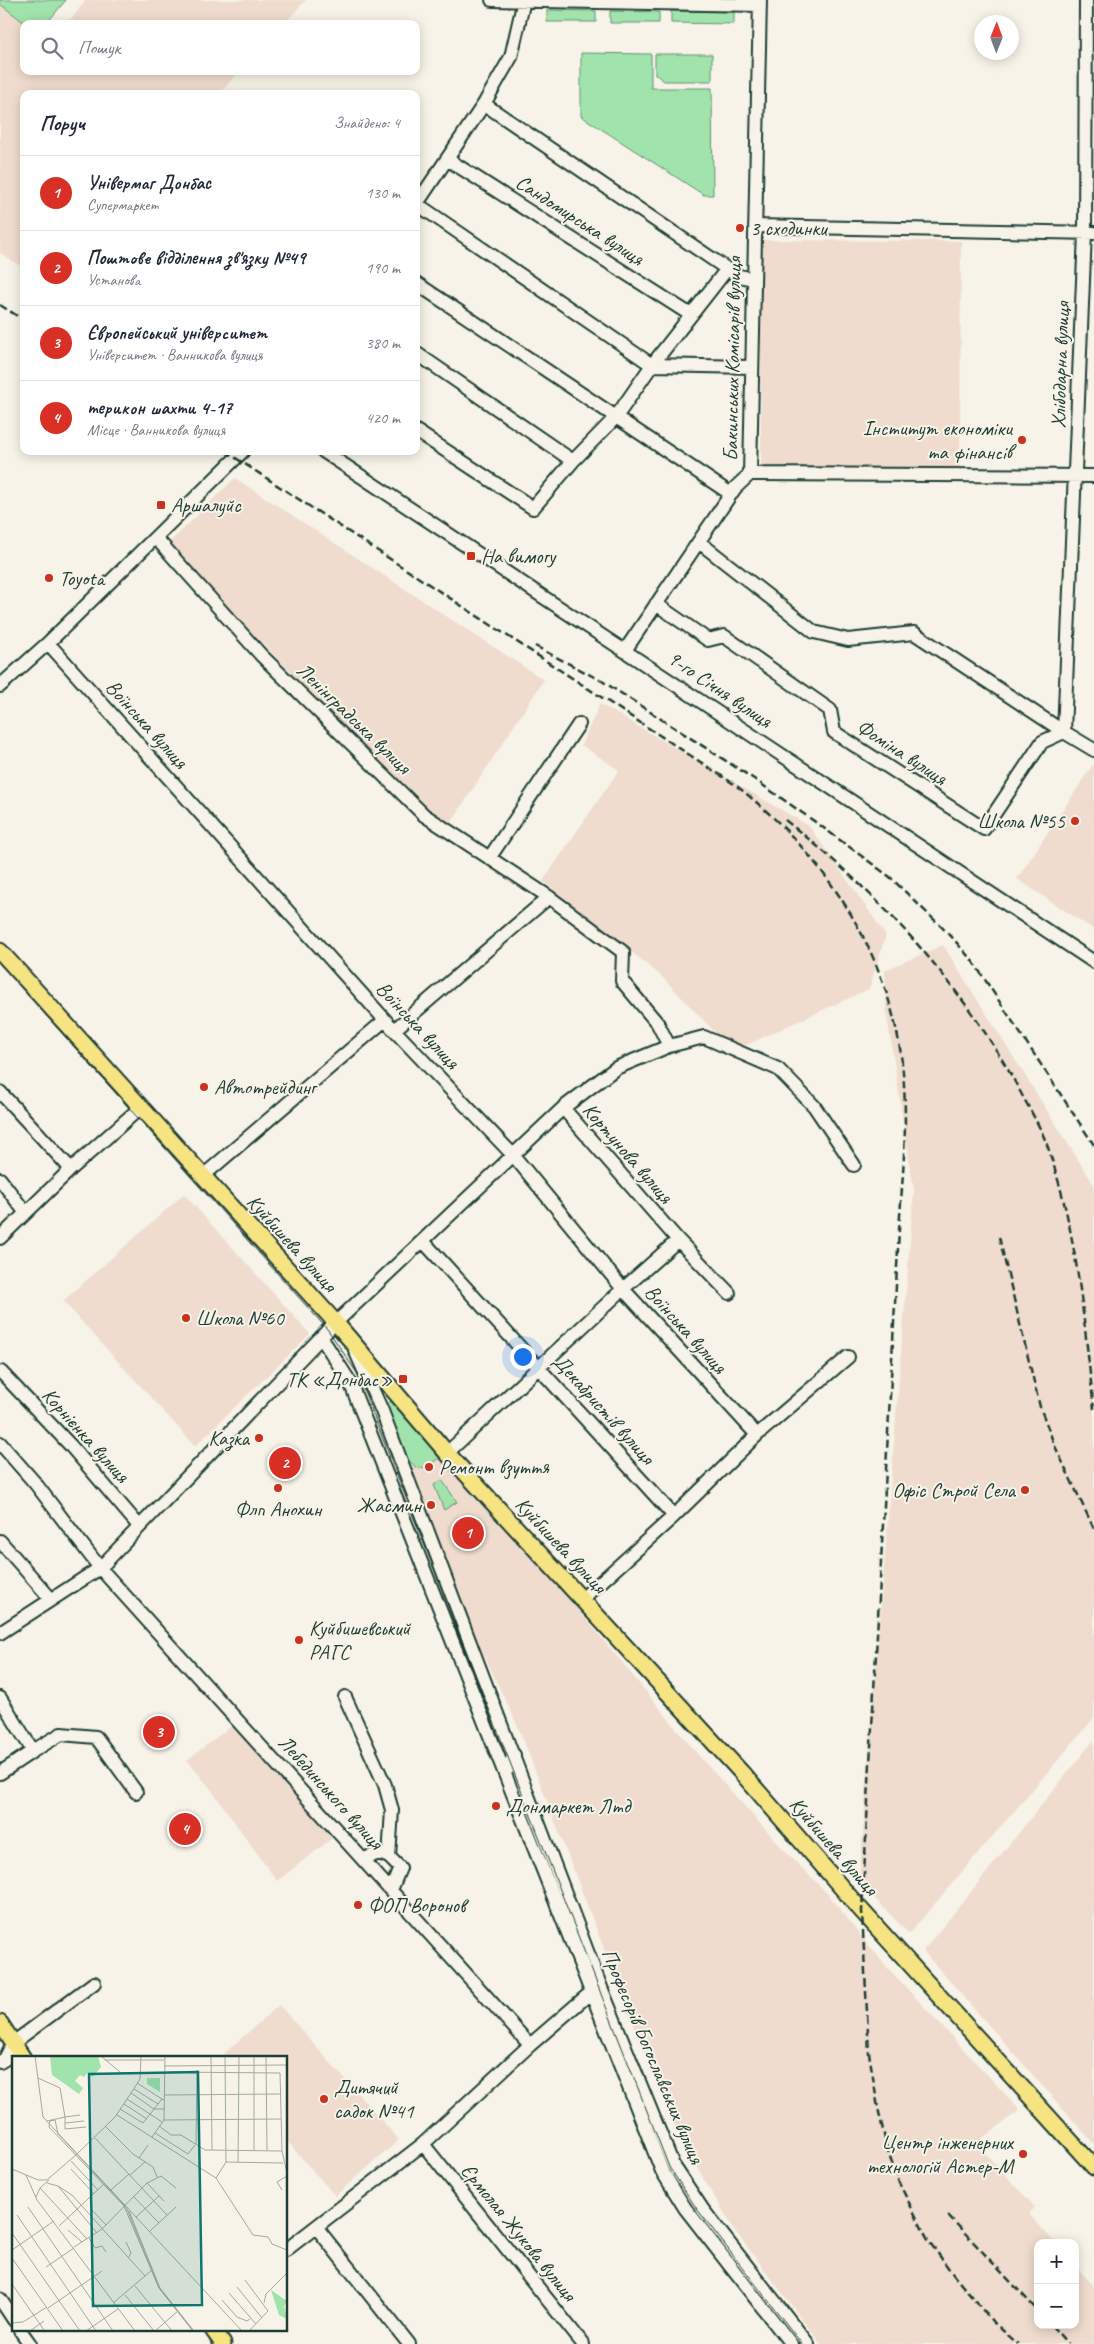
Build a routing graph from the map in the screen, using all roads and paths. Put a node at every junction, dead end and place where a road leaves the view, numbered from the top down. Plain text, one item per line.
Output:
1 (492, 0) edge
2 (524, 0) edge
3 (1086, 0) edge
4 (760, 2) edge
5 (484, 104) junction
6 (447, 159) junction
7 (420, 199) edge
8 (420, 208) edge
9 (755, 226) junction
10 (1089, 233) edge
11 (727, 269) junction
12 (754, 279) junction
13 (420, 285) edge
14 (691, 315) junction
15 (420, 356) edge
16 (652, 365) junction
17 (752, 367) junction
18 (616, 417) junction
19 (420, 434) edge
20 (239, 455) edge
21 (329, 455) edge
22 (573, 461) junction
23 (750, 474) junction
24 (1075, 475) junction
25 (1094, 476) edge
26 (731, 494) junction
27 (156, 538) junction
28 (698, 542) junction
29 (656, 604) junction
30 (48, 643) junction
31 (626, 650) junction
32 (0, 686) edge
33 (579, 724) dead end
34 (1064, 732) junction
35 (1094, 750) edge
36 (490, 857) junction
37 (549, 897) junction
38 (0, 951) edge
39 (1094, 962) edge
40 (385, 1020) junction
41 (394, 1030) junction
42 (668, 1046) junction
43 (0, 1092) edge
44 (141, 1107) junction
45 (562, 1108) junction
46 (513, 1155) junction
47 (854, 1165) dead end
48 (71, 1169) junction
49 (203, 1176) junction
50 (0, 1179) edge
51 (25, 1212) junction
52 (0, 1238) edge
53 (678, 1240) junction
54 (423, 1241) junction
55 (623, 1289) junction
56 (728, 1293) dead end
57 (336, 1323) junction
58 (321, 1337) junction
59 (351, 1341) junction
60 (848, 1357) dead end
61 (538, 1367) junction
62 (1, 1372) edge
63 (756, 1435) junction
64 (0, 1443) edge
65 (447, 1452) junction
66 (674, 1516) junction
67 (139, 1526) junction
68 (0, 1541) edge
69 (100, 1568) junction
70 (583, 1598) junction
71 (51, 1600) junction
72 (0, 1634) edge
73 (346, 1697) dead end
74 (0, 1698) edge
75 (33, 1751) junction
76 (514, 1755) junction
77 (0, 1773) edge
78 (505, 1774) junction
79 (136, 1792) dead end
80 (389, 1857) junction
81 (364, 1859) junction
82 (392, 1890) junction
83 (94, 1983) dead end
84 (596, 1988) junction
85 (0, 2023) edge
86 (13, 2043) junction
87 (530, 2045) junction
88 (22, 2056) edge
89 (0, 2062) edge
90 (423, 2144) junction
91 (1094, 2167) edge
92 (317, 2228) junction
93 (288, 2249) edge
94 (0, 2300) edge
95 (12, 2317) edge
96 (21, 2332) edge
97 (214, 2332) edge
98 (30, 2344) edge
99 (223, 2344) edge
100 (409, 2344) edge
101 (583, 2344) edge
102 (791, 2344) edge
103 (808, 2344) edge

1 - 2 street
2 - 4 street
2 - 5 street
3 - 10 street, Хлібодарна вулиця
4 - 9 street, Бакинських Комісарів вулиця
5 - 6 street
5 - 11 street
6 - 7 street
6 - 14 street, Сандомирська вулиця
8 - 16 street
9 - 10 street
9 - 12 street, Бакинських Комісарів вулиця
10 - 24 street, Хлібодарна вулиця
11 - 12 street
11 - 14 street
12 - 17 street, Бакинських Комісарів вулиця
13 - 18 street
14 - 16 street
15 - 22 street
16 - 17 street
16 - 18 street
17 - 23 street, Бакинських Комісарів вулиця
18 - 22 street
18 - 26 street
19 - 22 street
20 - 27 street
21 - 31 street, 9-го Січня вулиця
23 - 24 street
23 - 26 street, Бакинських Комісарів вулиця
24 - 25 street
24 - 34 street, Хлібодарна вулиця
26 - 28 street, Бакинських Комісарів вулиця
27 - 30 street
27 - 36 street, Ленінградська вулиця
28 - 29 street, Бакинських Комісарів вулиця
28 - 34 street
29 - 31 street, Бакинських Комісарів вулиця
29 - 34 street, Фоміна вулиця
30 - 32 street
30 - 40 street, Воїнська вулиця
31 - 39 street, 9-го Січня вулиця
33 - 36 street
34 - 35 street
36 - 37 street, Ленінградська вулиця
37 - 41 street
37 - 42 street, Ленінградська вулиця
38 - 44 main road, Куйбишева вулиця
40 - 41 street, Воїнська вулиця
40 - 49 street
41 - 46 street, Воїнська вулиця
42 - 45 street, Кортунова вулиця
42 - 47 street, Кортунова вулиця
43 - 48 street
44 - 48 street
44 - 49 main road, Куйбишева вулиця
45 - 46 street
45 - 53 street, Кортунова вулиця
46 - 54 street
46 - 55 street, Воїнська вулиця
48 - 51 street
49 - 57 main road, Куйбишева вулиця
50 - 51 street
51 - 52 street
53 - 55 street
53 - 56 street, Кортунова вулиця
54 - 57 street
54 - 61 street, Декабристів вулиця
55 - 61 street
55 - 63 street, Воїнська вулиця
57 - 58 street
57 - 59 main road, Куйбишева вулиця
58 - 67 street
58 - 78 street, Професорів Богославських вулиця
59 - 65 main road, Куйбишева вулиця
59 - 76 street, Професорів Богославських вулиця
60 - 63 street
61 - 65 street
61 - 66 street, Декабристів вулиця
62 - 67 street, Корнієнка вулиця
63 - 66 street
64 - 69 street
65 - 70 main road, Куйбишева вулиця
66 - 70 street
67 - 69 street
68 - 71 street
69 - 71 street
69 - 81 street, Лебединського вулиця
70 - 91 main road, Куйбишева вулиця
71 - 72 street
73 - 80 street
74 - 75 street
75 - 77 street
75 - 79 street
76 - 78 street
76 - 84 street, Професорів Богославських вулиця
78 - 84 street, Професорів Богославських вулиця
80 - 81 street
80 - 82 street
81 - 82 street, Лебединського вулиця
82 - 87 street, Лебединського вулиця
83 - 86 street
84 - 87 street
84 - 102 street, Професорів Богославських вулиця
84 - 103 street, Професорів Богославських вулиця
85 - 86 main road
86 - 88 main road
86 - 89 street
87 - 90 street
90 - 92 street
90 - 101 street, Єрмолая Жукова вулиця
92 - 93 street
92 - 100 street
94 - 95 street
96 - 98 street
97 - 99 main road

